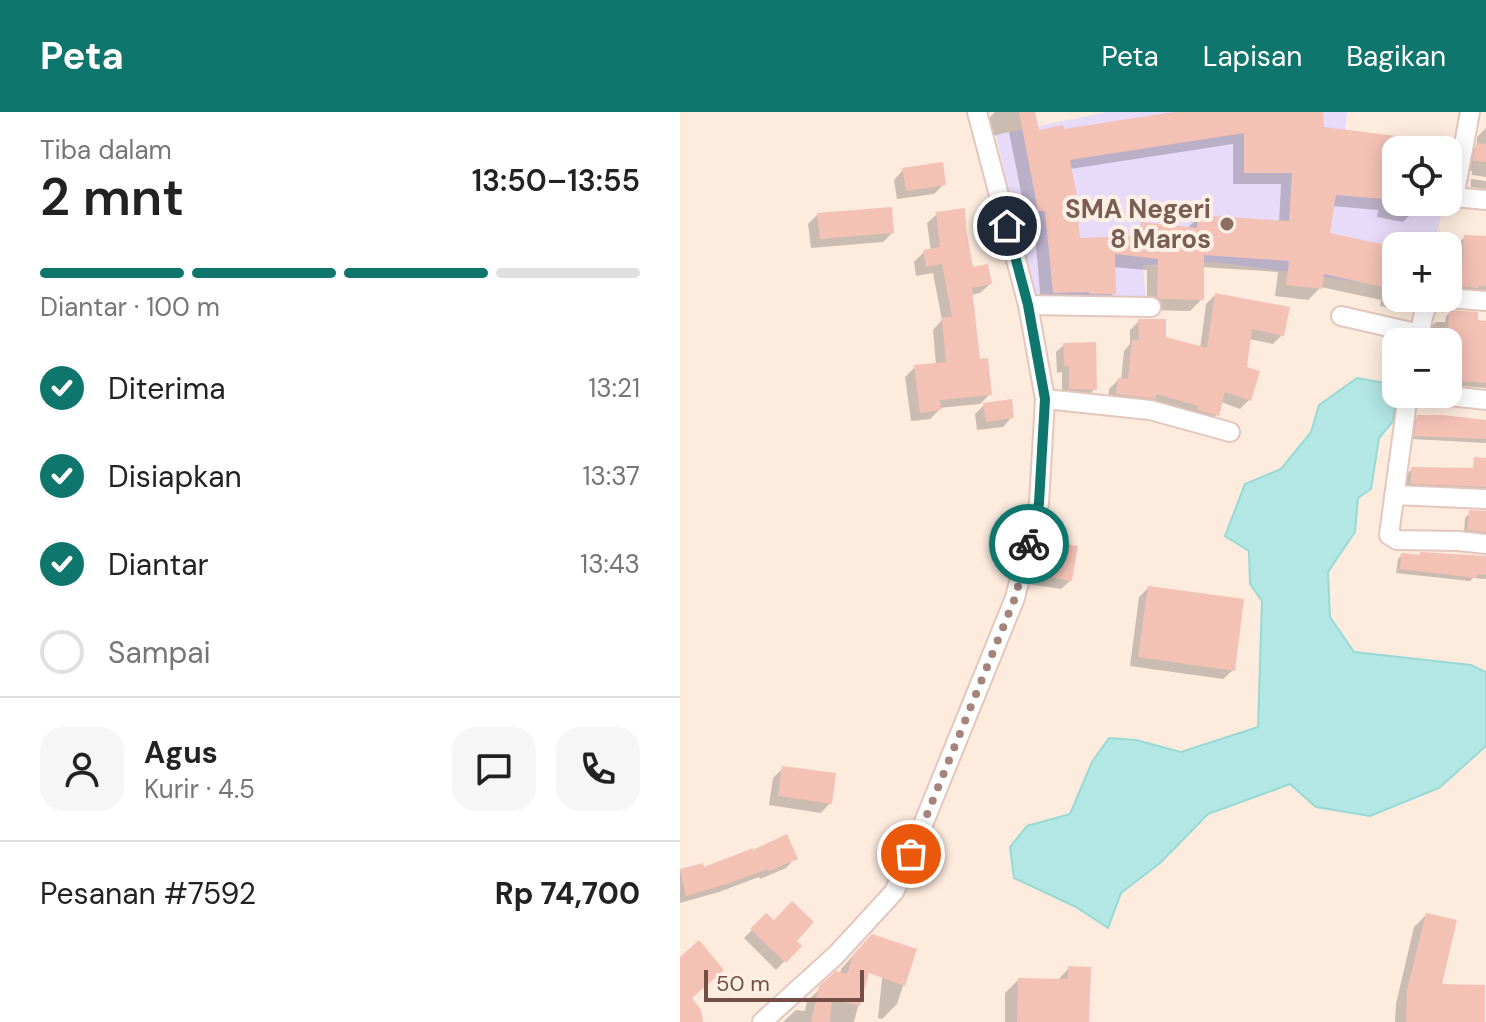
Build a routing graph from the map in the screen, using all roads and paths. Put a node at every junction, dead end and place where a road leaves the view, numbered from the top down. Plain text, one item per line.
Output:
1 (977, 112) edge
2 (1470, 112) edge
3 (1486, 200) edge
4 (1462, 299) edge
5 (1486, 301) edge
6 (1028, 305) junction
7 (1151, 307) dead end
8 (1341, 316) dead end
9 (1384, 328) edge
10 (1462, 397) edge
11 (1045, 399) junction
12 (1486, 400) edge
13 (1406, 408) edge
14 (1230, 432) dead end
15 (1394, 495) junction
16 (1486, 499) edge
17 (1486, 544) edge
18 (762, 1022) edge

1 - 6 street
2 - 3 street
4 - 5 street
6 - 7 street
6 - 11 street
8 - 9 street
10 - 12 street
11 - 14 street
11 - 18 street
13 - 15 street
15 - 16 street
15 - 17 street

